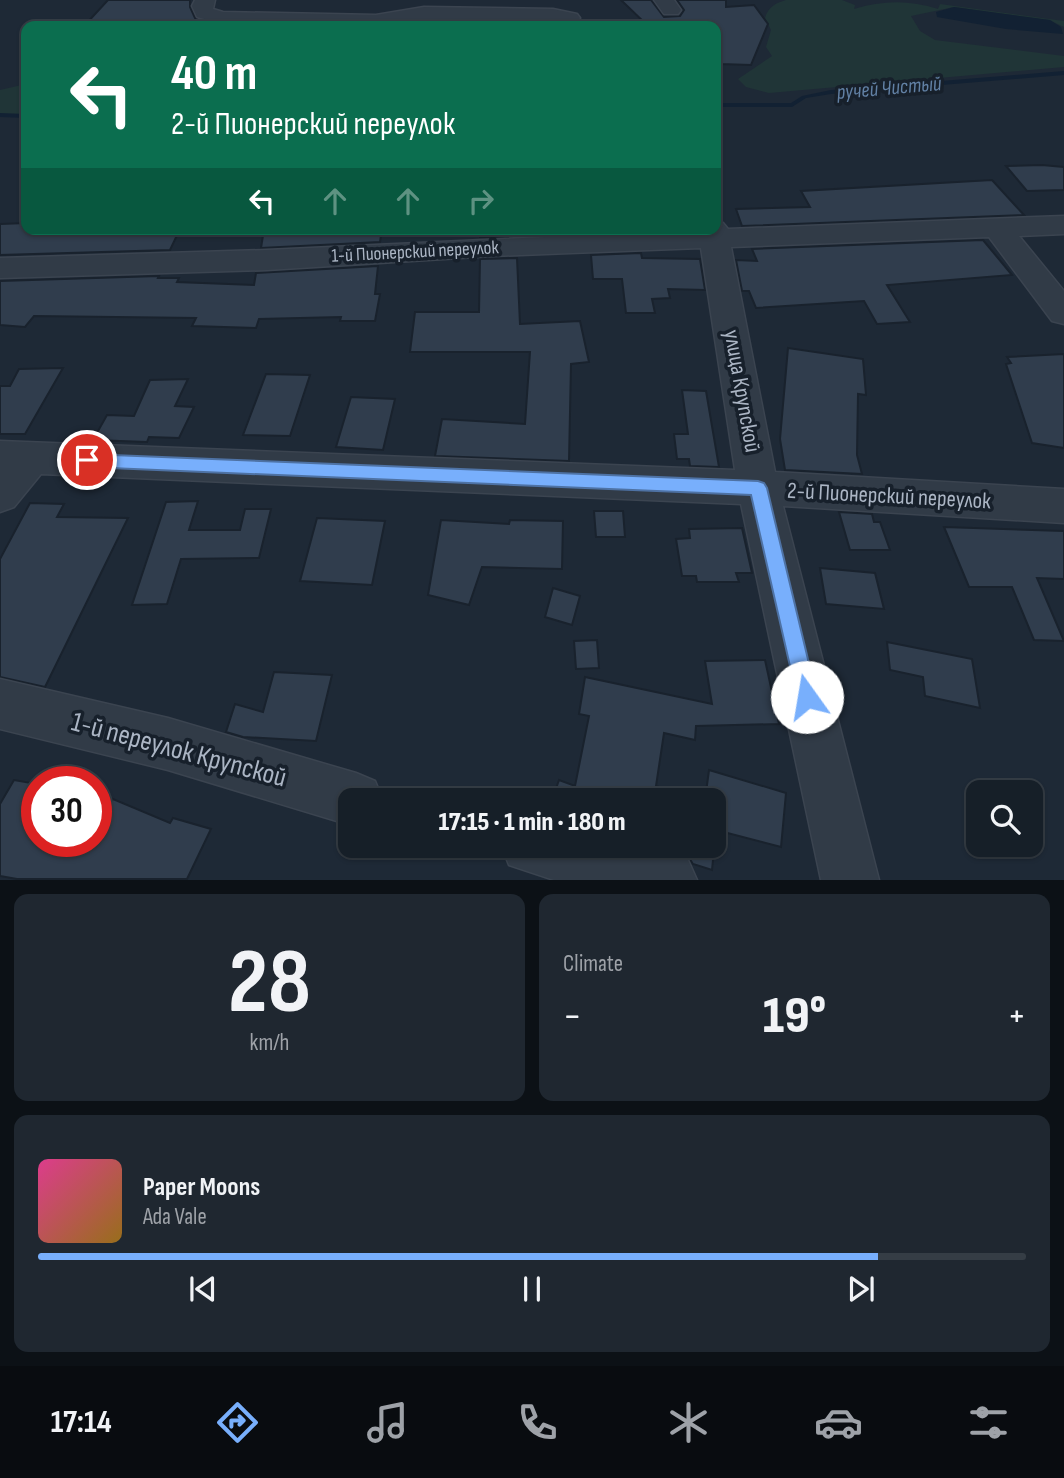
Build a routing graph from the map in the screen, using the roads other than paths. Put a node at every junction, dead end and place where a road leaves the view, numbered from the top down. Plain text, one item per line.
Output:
1 (205, 0) edge
2 (381, 0) edge
3 (570, 18) dead end
4 (376, 21) junction
5 (1064, 225) edge
6 (998, 229) junction
7 (721, 234) edge
8 (697, 235) edge
9 (714, 235) edge
10 (0, 268) edge
11 (1064, 313) edge
12 (16, 458) edge
13 (758, 488) junction
14 (0, 495) edge
15 (1064, 506) edge
16 (0, 704) edge
17 (338, 795) edge
18 (581, 858) edge
19 (668, 880) edge
20 (850, 880) edge

1 - 4 street
2 - 4 street
3 - 4 street
5 - 6 street, 1-й Пионерский переулок
6 - 7 street, 1-й Пионерский переулок
6 - 11 street
8 - 10 street, 1-й Пионерский переулок
9 - 13 street, улица Крупской
12 - 13 street, 2-й Пионерский переулок
12 - 14 street
13 - 15 street, 2-й Пионерский переулок
13 - 20 street, улица Крупской
16 - 17 street, 1-й переулок Крупской
18 - 19 street

